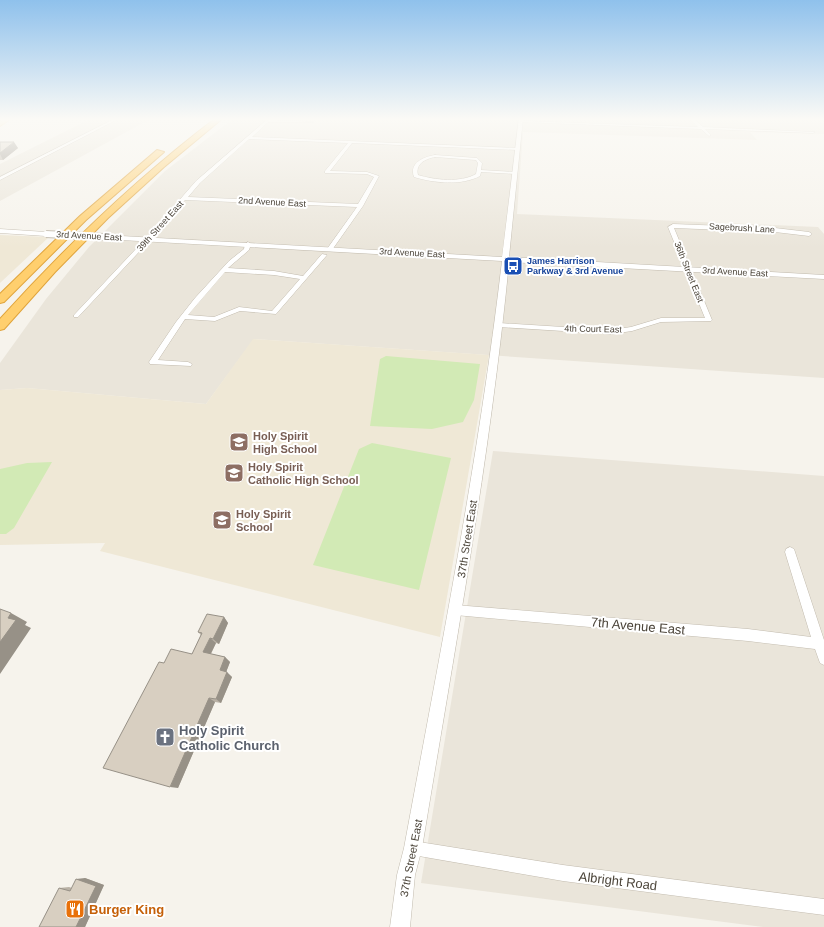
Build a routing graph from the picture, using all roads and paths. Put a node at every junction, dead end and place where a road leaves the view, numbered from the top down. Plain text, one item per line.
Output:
1 (34, 161) edge
2 (149, 161) edge
3 (166, 161) edge
4 (221, 161) edge
5 (336, 161) edge
6 (420, 161) edge
7 (478, 161) edge
8 (517, 161) edge
9 (480, 170) junction
10 (516, 172) junction
11 (0, 179) edge
12 (184, 198) junction
13 (360, 206) junction
14 (674, 225) joint
15 (0, 231) edge
16 (808, 234) dead end
17 (149, 239) junction
18 (248, 244) junction
19 (330, 249) junction
20 (324, 255) dead end
21 (506, 258) junction
22 (224, 270) junction
23 (688, 270) junction
24 (824, 277) edge
25 (305, 278) junction
26 (0, 300) edge
27 (76, 316) dead end
28 (183, 317) junction
29 (709, 320) joint
30 (499, 325) junction
31 (0, 326) edge
32 (188, 364) dead end
33 (790, 552) dead end
34 (455, 610) junction
35 (820, 644) junction
36 (824, 659) edge
37 (413, 848) junction
38 (824, 907) edge
39 (400, 927) edge

1 - 11 street
2 - 26 highway
3 - 31 highway
4 - 12 street, 39th Street East
5 - 13 street
6 - 9 street
7 - 9 street
8 - 10 street, 37th Street East
9 - 10 street
10 - 21 street, 37th Street East
12 - 13 street, 2nd Avenue East
12 - 17 street, 39th Street East
13 - 19 street
14 - 16 street, Sagebrush Lane
14 - 23 street, 36th Street East
15 - 17 street, 3rd Avenue East, bridge
17 - 18 street, 3rd Avenue East
17 - 27 street, 39th Street East
18 - 19 street, 3rd Avenue East
18 - 22 street
19 - 21 street, 3rd Avenue East
20 - 25 street
21 - 23 street, 3rd Avenue East
21 - 30 street, 37th Street East
22 - 25 street
22 - 28 street
23 - 24 street, 3rd Avenue East
23 - 29 street, 36th Street East
25 - 28 street
28 - 32 street
29 - 30 street, 4th Court East
30 - 34 street, 37th Street East
33 - 35 street
34 - 35 street, 7th Avenue East
34 - 37 street, 37th Street East
35 - 36 street
37 - 38 street, Albright Road
37 - 39 street, 37th Street East

